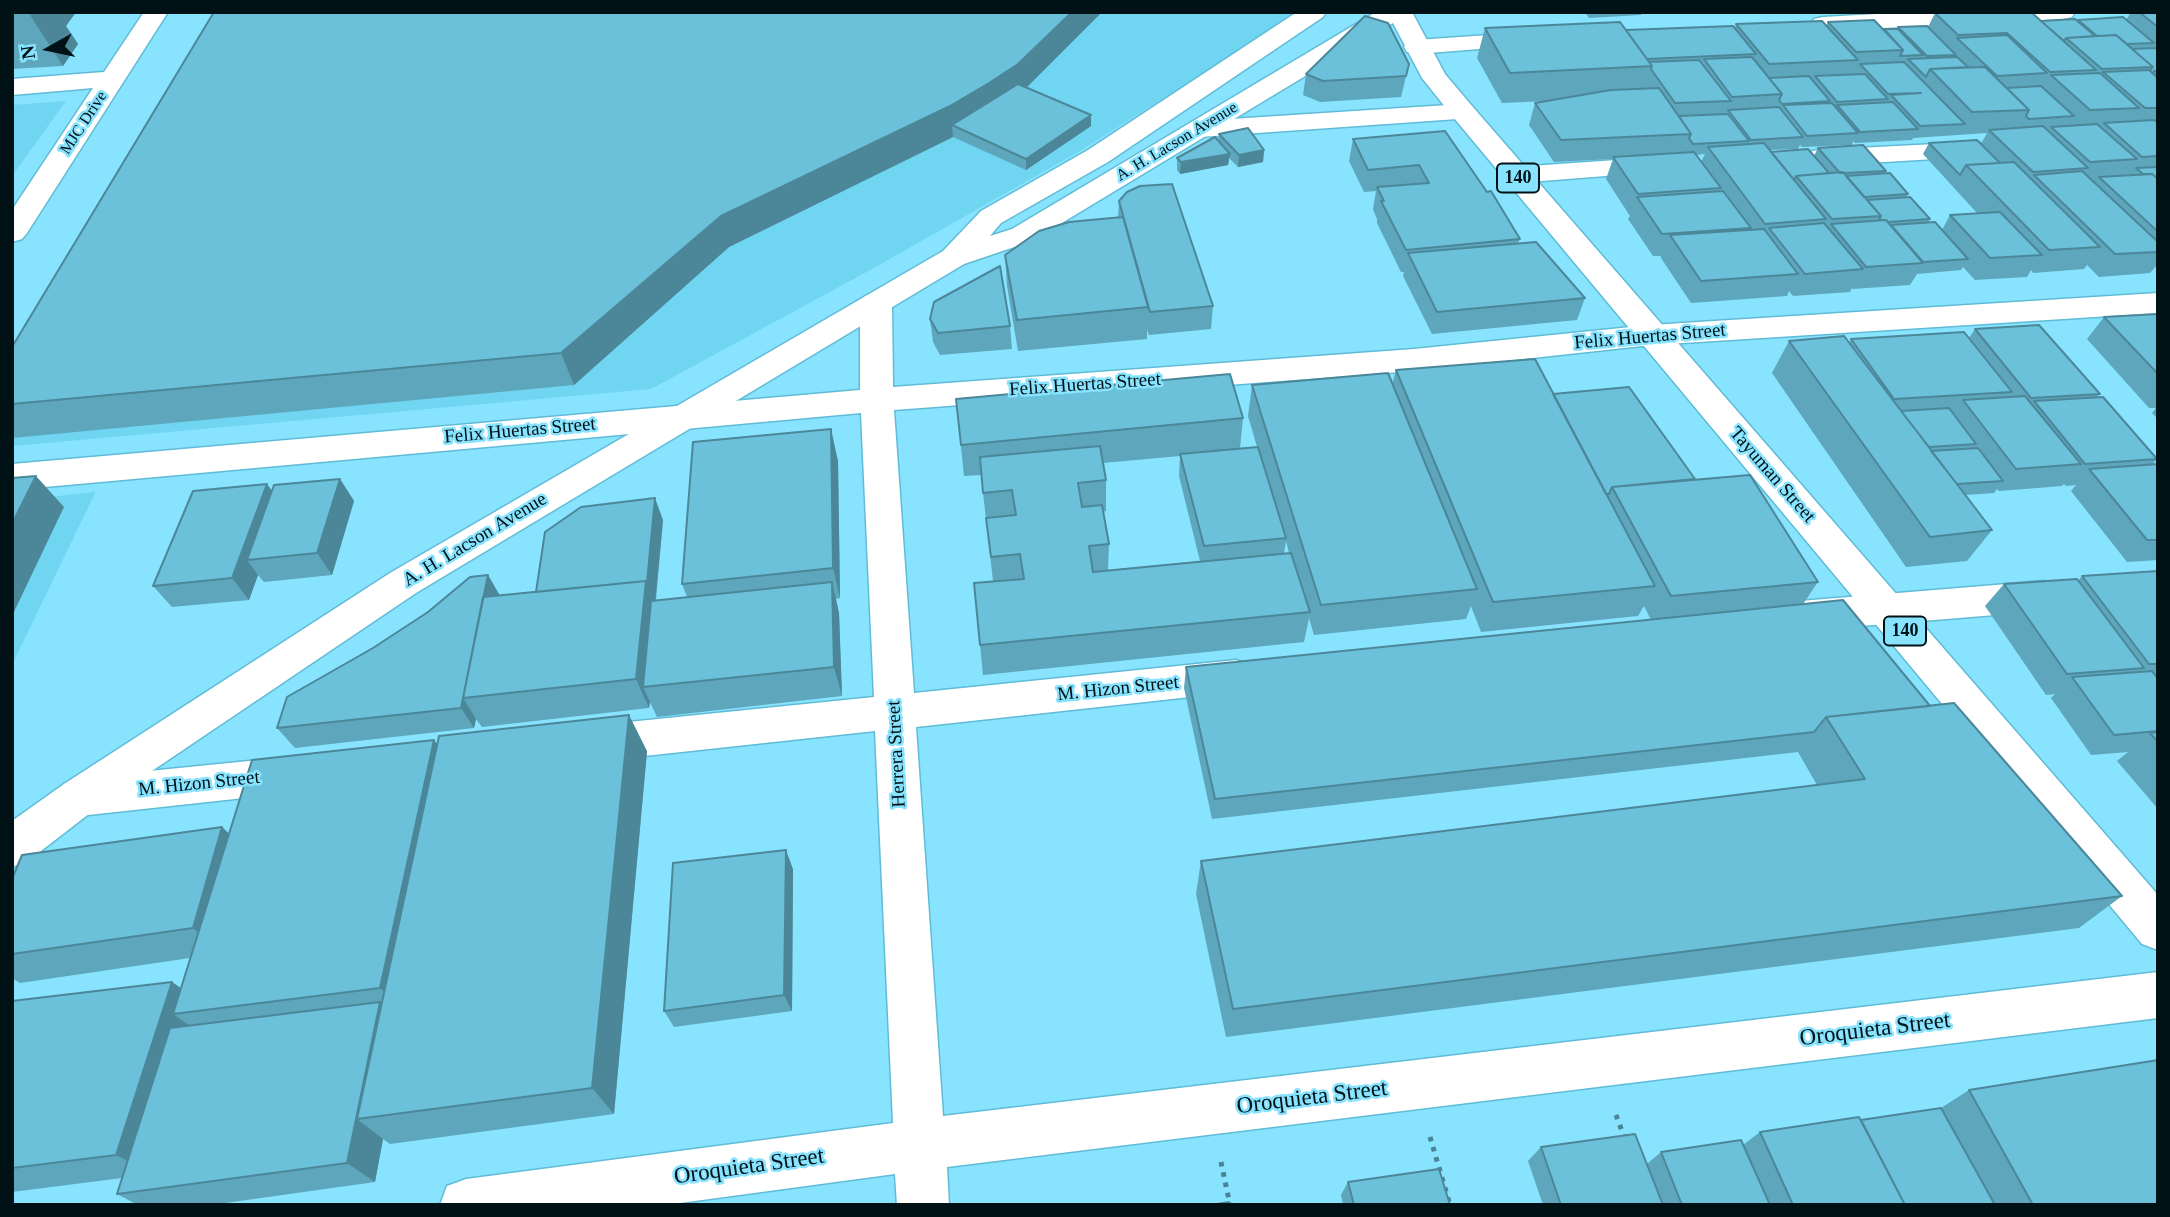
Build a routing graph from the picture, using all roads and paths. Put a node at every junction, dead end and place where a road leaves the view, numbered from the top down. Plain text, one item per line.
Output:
1 (156, 12) edge
2 (1314, 12) edge
3 (1394, 12) edge
4 (1401, 12) edge
5 (2063, 12) edge
6 (1798, 25) edge
7 (1562, 37) edge
8 (1416, 47) junction
9 (113, 79) junction
10 (12, 87) edge
11 (1462, 112) junction
12 (1200, 129) junction
13 (2006, 148) edge
14 (1786, 159) edge
15 (1690, 164) edge
16 (1516, 175) junction
17 (12, 233) edge
18 (953, 257) junction
19 (876, 303) junction
20 (2158, 303) edge
21 (1651, 335) junction
22 (877, 400) junction
23 (685, 416) junction
24 (12, 477) edge
25 (2075, 593) edge
26 (1885, 607) junction
27 (1763, 620) edge
28 (1267, 673) edge
29 (895, 712) junction
30 (549, 748) edge
31 (342, 769) edge
32 (79, 797) junction
33 (12, 847) edge
34 (2158, 929) edge
35 (2158, 995) edge
36 (1596, 1064) junction
37 (1415, 1086) junction
38 (1626, 1142) edge
39 (919, 1145) junction
40 (466, 1205) edge
41 (923, 1205) edge
42 (1450, 1205) edge

1 - 9 street, MJC Drive
2 - 18 street, A. H. Lacson Avenue
3 - 12 street, A. H. Lacson Avenue
4 - 8 street, Tayuman Street / 140
5 - 6 street
7 - 8 street
8 - 11 street, Tayuman Street / 140
9 - 10 street
9 - 17 street, MJC Drive
11 - 12 street
11 - 16 street, Tayuman Street / 140
12 - 18 street, A. H. Lacson Avenue
13 - 14 street
15 - 16 street
16 - 21 street, Tayuman Street / 140
18 - 19 street, A. H. Lacson Avenue
19 - 22 street, Herrera Street
19 - 23 street, A. H. Lacson Avenue
20 - 21 street, Felix Huertas Street
21 - 22 street, Felix Huertas Street
21 - 26 street, Tayuman Street / 140
22 - 23 street, Felix Huertas Street
22 - 29 street, Herrera Street
23 - 24 street, Felix Huertas Street
23 - 32 street, A. H. Lacson Avenue
25 - 26 street
26 - 27 street
26 - 34 street, Tayuman Street / 140
28 - 29 street, M. Hizon Street
29 - 30 street, M. Hizon Street
29 - 39 street, Herrera Street
31 - 32 street, M. Hizon Street
32 - 33 street, A. H. Lacson Avenue
35 - 36 street, Oroquieta Street
36 - 37 street, Oroquieta Street
36 - 38 path
37 - 39 street, Oroquieta Street
37 - 42 path
39 - 40 street, Oroquieta Street
39 - 41 street, Herrera Street

